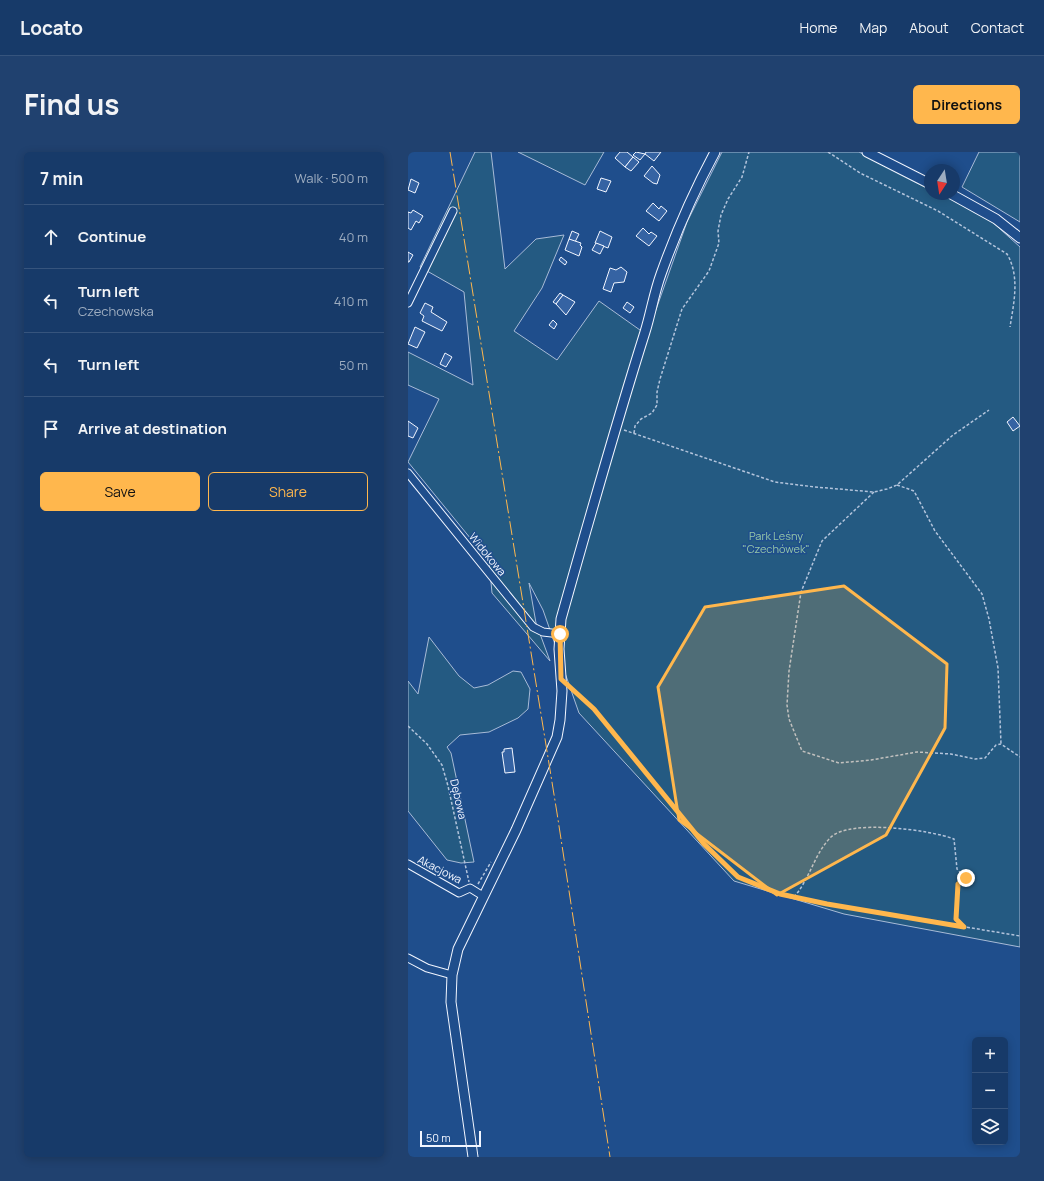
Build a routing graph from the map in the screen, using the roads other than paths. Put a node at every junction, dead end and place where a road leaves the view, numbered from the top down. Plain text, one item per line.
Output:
1 (715, 152) edge
2 (867, 152) edge
3 (924, 181) edge
4 (960, 199) edge
5 (453, 211) dead end
6 (1020, 238) edge
7 (408, 303) edge
8 (408, 473) edge
9 (560, 634) junction
10 (408, 864) edge
11 (483, 896) junction
12 (408, 958) edge
13 (452, 975) junction
14 (473, 1157) edge

1 - 9 street
2 - 3 street
4 - 6 street
5 - 7 street
8 - 9 street, Widokowa
9 - 11 street
10 - 11 street, Akacjowa
11 - 13 street
12 - 13 street
13 - 14 street

